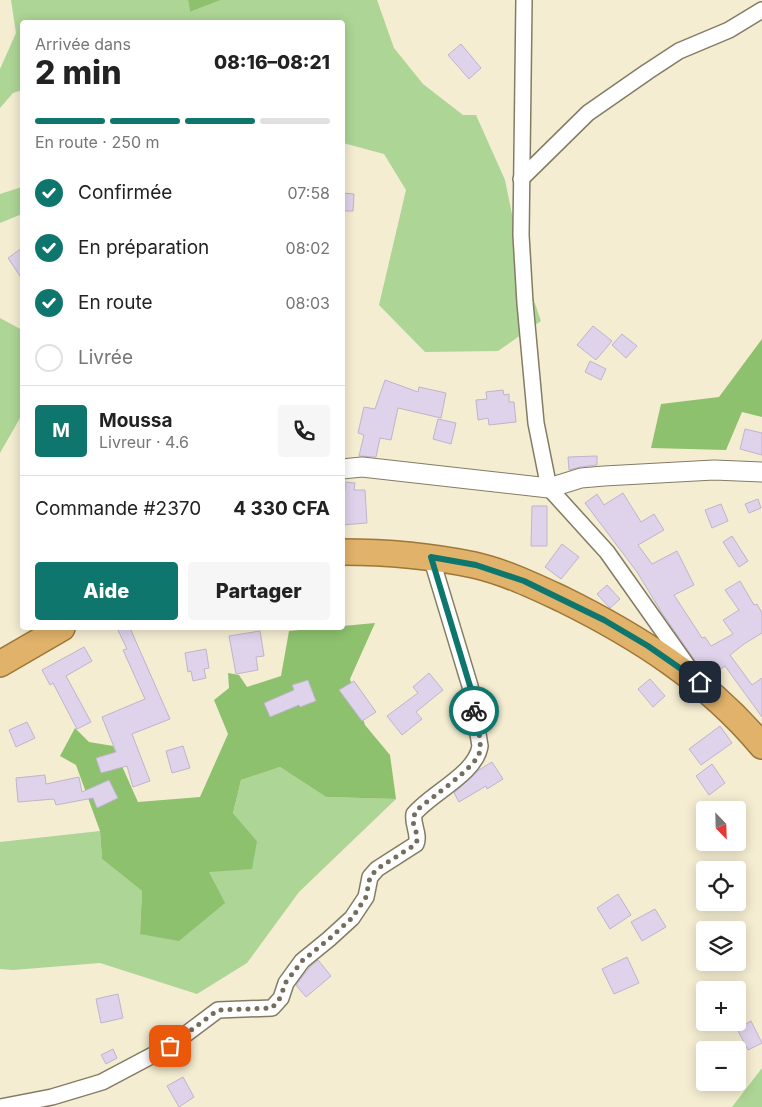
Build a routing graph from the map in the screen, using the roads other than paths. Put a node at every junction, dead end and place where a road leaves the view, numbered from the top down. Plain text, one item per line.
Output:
1 (524, 0) edge
2 (762, 10) edge
3 (521, 179) junction
4 (345, 469) edge
5 (762, 472) edge
6 (549, 488) junction
7 (345, 552) edge
8 (431, 557) junction
9 (59, 630) edge
10 (0, 664) edge
11 (700, 682) junction
12 (759, 739) edge
13 (1, 1107) edge

1 - 3 street
2 - 3 street
3 - 6 street
4 - 6 street
5 - 6 street
6 - 11 street
7 - 8 highway
8 - 11 highway
8 - 13 street
9 - 10 highway
11 - 12 highway

